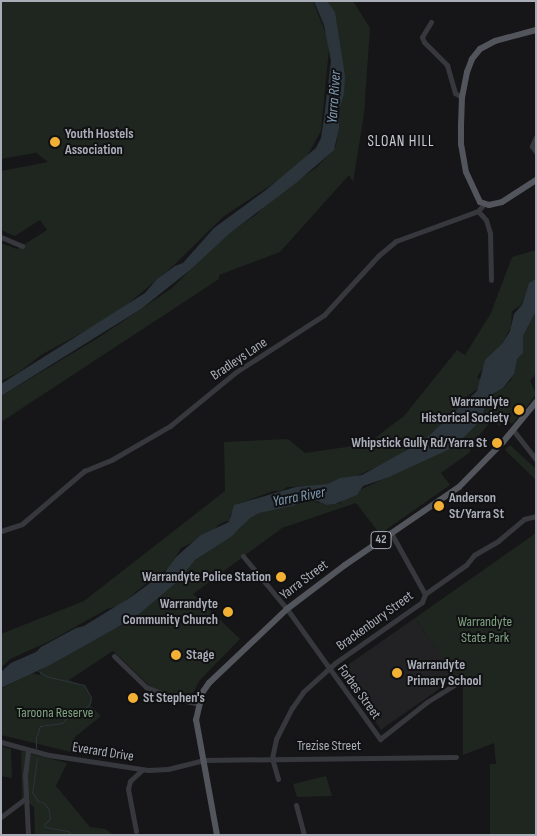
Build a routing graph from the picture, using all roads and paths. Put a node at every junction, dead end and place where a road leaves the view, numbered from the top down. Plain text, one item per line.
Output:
1 (432, 22) dead end
2 (536, 30) edge
3 (462, 97) junction
4 (536, 138) edge
5 (536, 152) edge
6 (536, 180) edge
7 (484, 204) junction
8 (478, 211) junction
9 (1, 237) edge
10 (22, 246) dead end
11 (491, 280) dead end
12 (536, 402) edge
13 (513, 430) junction
14 (536, 459) edge
15 (536, 516) edge
16 (1, 531) edge
17 (390, 534) junction
18 (243, 556) dead end
19 (425, 594) junction
20 (286, 608) junction
21 (114, 656) dead end
22 (328, 669) junction
23 (320, 677) junction
24 (335, 678) junction
25 (459, 682) dead end
26 (199, 704) junction
27 (1, 742) edge
28 (28, 751) junction
29 (456, 757) dead end
30 (272, 758) junction
31 (202, 760) junction
32 (142, 770) junction
33 (278, 778) dead end
34 (26, 798) junction
35 (296, 804) dead end
36 (1, 817) edge
37 (136, 831) dead end
38 (28, 835) edge
39 (217, 835) edge
40 (304, 835) edge

1 - 3 street
2 - 3 main road
3 - 7 main road
4 - 5 street
6 - 7 main road
7 - 8 street, Bradleys Lane
8 - 11 street
8 - 16 street, Bradleys Lane
9 - 10 street
12 - 13 main road, Yarra Street / 42
13 - 14 street
13 - 17 main road, Yarra Street / 42
15 - 19 street, Brackenbury Street
17 - 19 street
17 - 20 main road, Yarra Street / 42
18 - 20 street, Forbes Street
19 - 22 street, Brackenbury Street
20 - 22 street, Forbes Street
20 - 26 main road, Yarra Street / 42
21 - 26 street
22 - 23 street, Brackenbury Street
22 - 24 street, Forbes Street
23 - 24 street
23 - 30 street, Brackenbury Street
24 - 25 street, Forbes Street
26 - 31 main road, Yarra Street / 42
27 - 28 street, Everard Drive
28 - 32 street, Everard Drive
28 - 34 street
29 - 30 street, Trezise Street
30 - 31 street, Trezise Street
30 - 33 street
31 - 32 street, Everard Drive
31 - 39 main road, Yarra Street / 42
32 - 37 street
34 - 36 street
34 - 38 street
35 - 40 street

